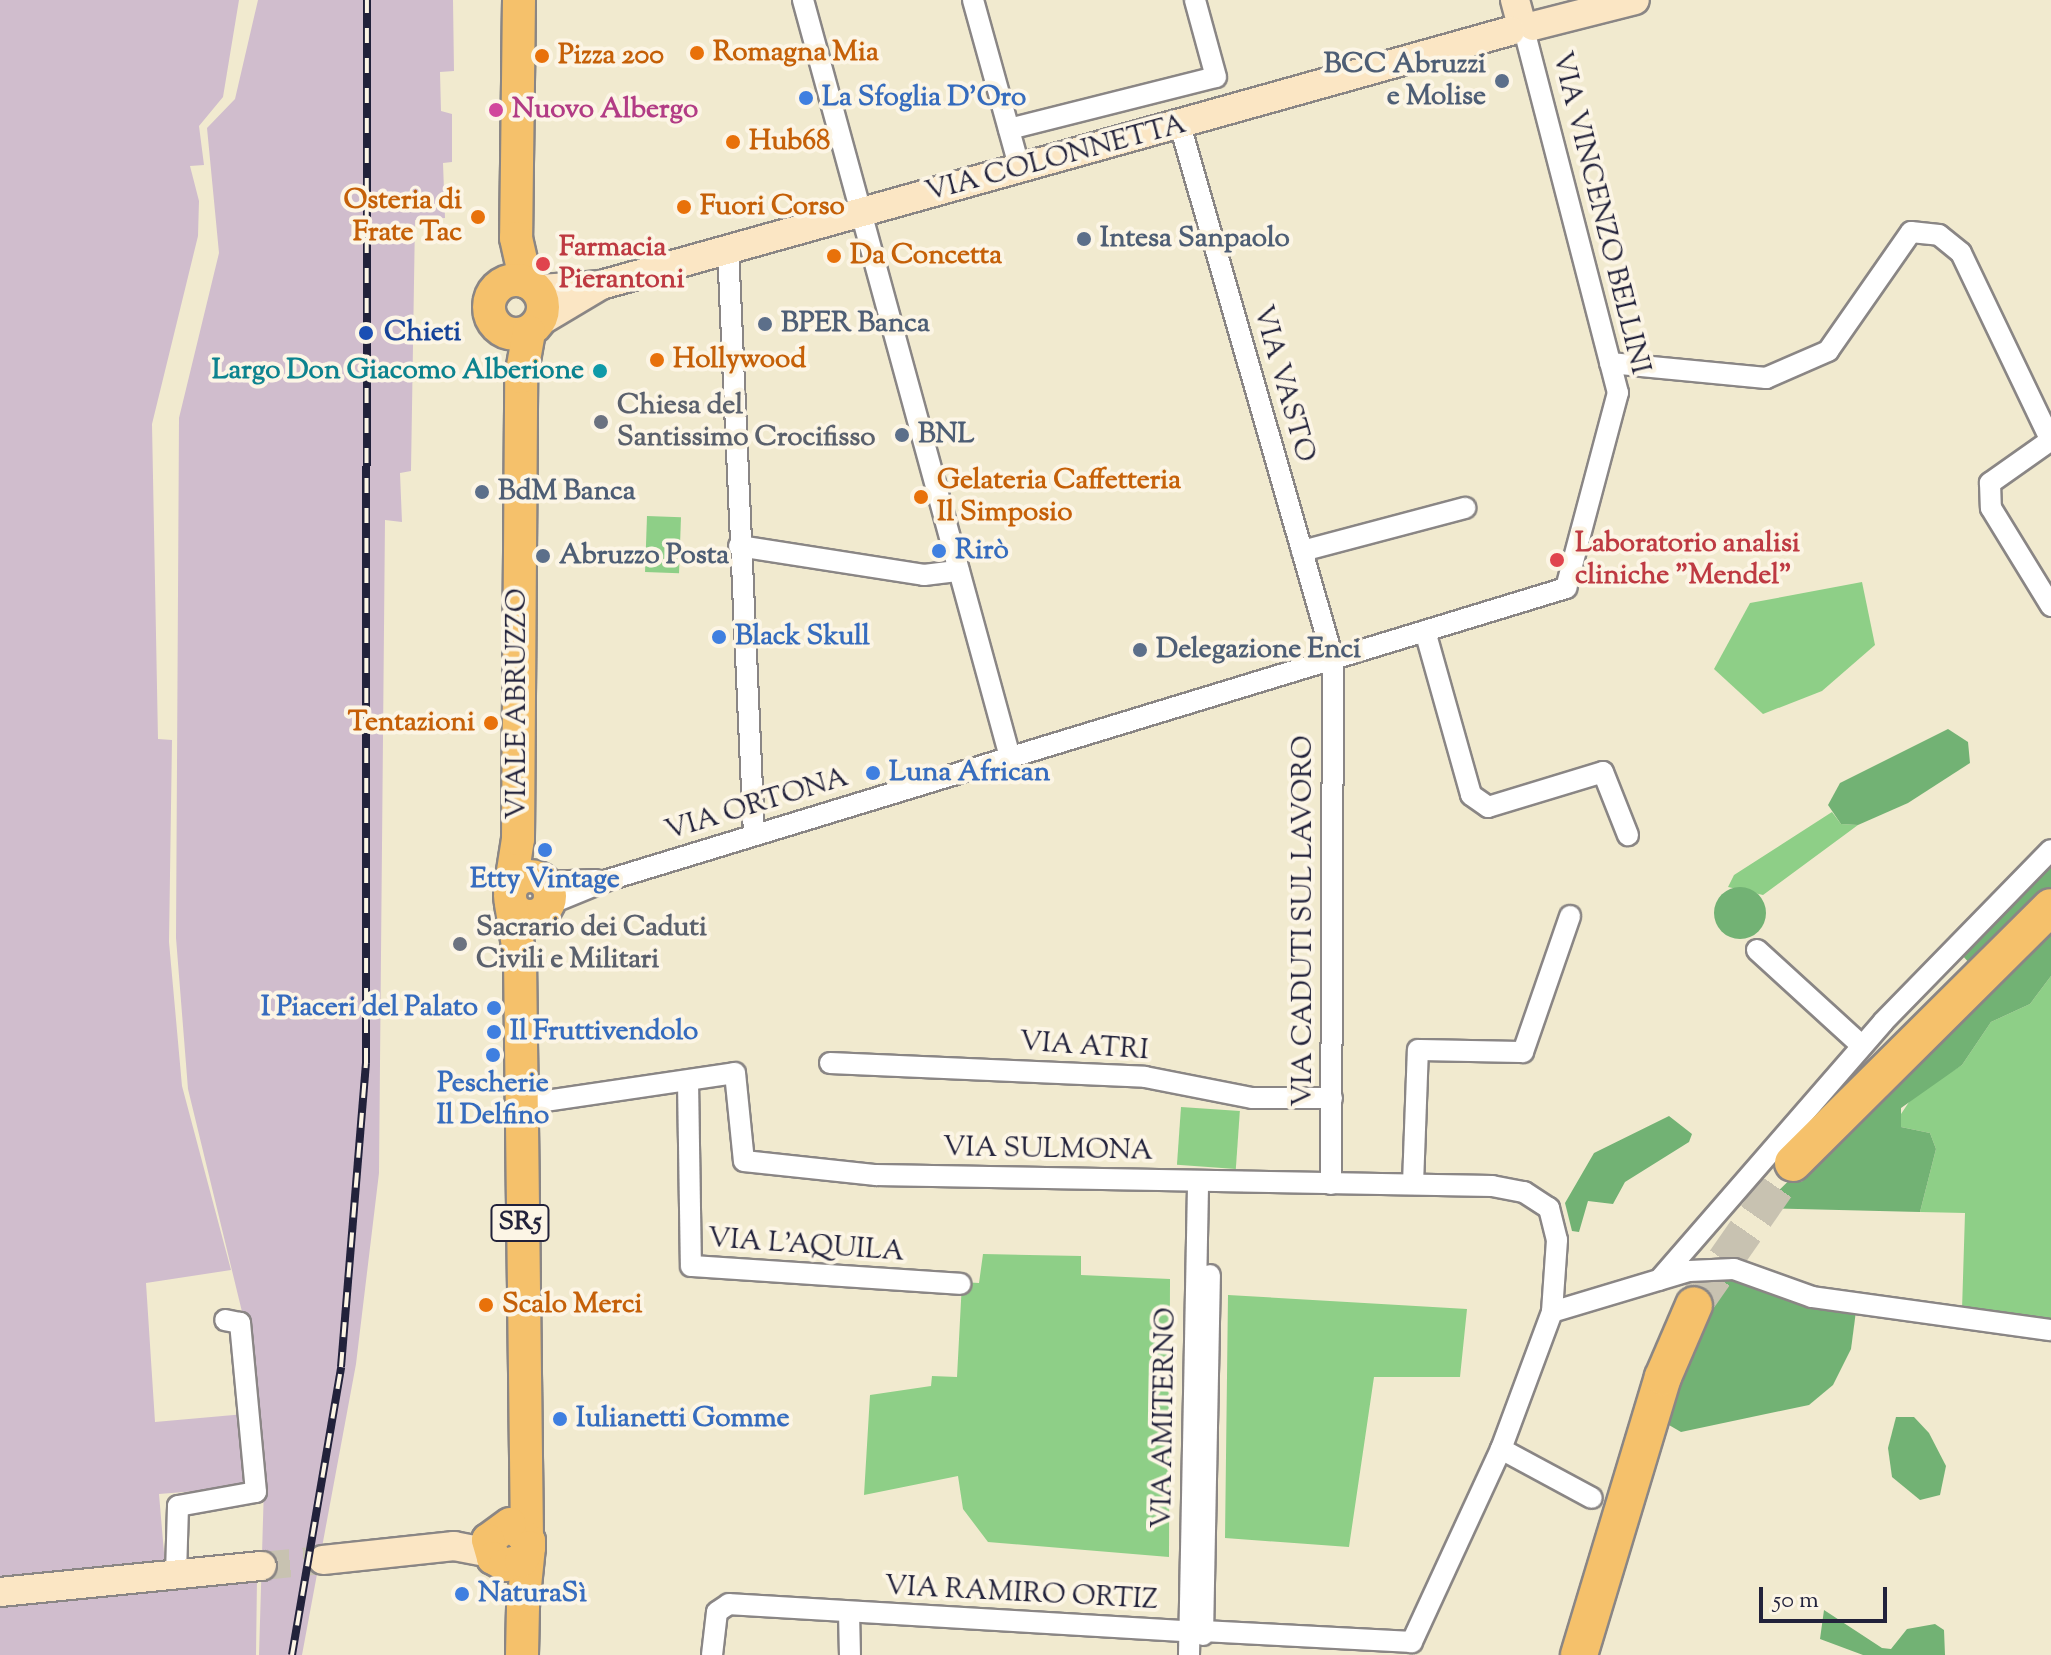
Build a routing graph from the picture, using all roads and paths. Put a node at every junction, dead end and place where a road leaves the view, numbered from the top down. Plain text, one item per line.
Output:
1 (519, 0) edge
2 (803, 0) edge
3 (973, 0) edge
4 (1195, 0) edge
5 (1635, 0) edge
6 (1520, 22) edge
7 (1180, 125) junction
8 (1009, 129) junction
9 (1020, 169) junction
10 (862, 213) junction
11 (728, 248) junction
12 (517, 285) junction
13 (601, 285) junction
14 (519, 329) junction
15 (1610, 363) junction
16 (2051, 440) edge
17 (1465, 508) dead end
18 (739, 546) junction
19 (1302, 551) junction
20 (959, 571) junction
21 (1566, 588) joint
22 (2051, 606) edge
23 (1425, 631) junction
24 (1333, 659) junction
25 (1010, 757) junction
26 (754, 835) junction
27 (1628, 835) dead end
28 (2051, 850) edge
29 (530, 896) junction
30 (2051, 907) edge
31 (1570, 916) dead end
32 (1757, 950) dead end
33 (1862, 1046) junction
34 (830, 1063) dead end
35 (688, 1081) junction
36 (1332, 1098) junction
37 (519, 1105) junction
38 (1793, 1163) tunnel mouth
39 (1204, 1182) junction
40 (1331, 1184) junction
41 (1413, 1184) junction
42 (1659, 1280) junction
43 (960, 1284) dead end
44 (1694, 1305) tunnel mouth
45 (1552, 1312) junction
46 (225, 1320) dead end
47 (2051, 1330) edge
48 (1501, 1449) junction
49 (1592, 1498) dead end
50 (508, 1543) junction
51 (323, 1560) tunnel mouth
52 (262, 1566) tunnel mouth
53 (176, 1574) junction
54 (0, 1592) edge
55 (849, 1612) junction
56 (1196, 1631) junction
57 (1410, 1649) edge
58 (522, 1655) edge
59 (712, 1655) edge
60 (850, 1655) edge
61 (1189, 1655) edge
62 (1202, 1655) edge
63 (1579, 1655) edge

1 - 12 main road, SR5
2 - 10 street
3 - 8 street
4 - 8 street
5 - 6 main road, VIA COLONNETTA
6 - 7 main road, VIA COLONNETTA
6 - 15 street, VIA VINCENZO BELLINI
7 - 9 main road, VIA COLONNETTA
7 - 19 street, VIA VASTO
8 - 9 street
9 - 10 main road, VIA COLONNETTA
10 - 11 main road, VIA COLONNETTA
10 - 20 street
11 - 13 main road, VIA COLONNETTA
11 - 18 street
12 - 13 main road
12 - 14 main road, SR5
12 - 14 main road, SR5
13 - 14 main road
14 - 29 main road, VIALE ABRUZZO / SR5
15 - 16 street
15 - 21 street, VIA VINCENZO BELLINI
16 - 22 street
17 - 19 street
18 - 20 street
18 - 26 street
19 - 24 street, VIA VASTO
20 - 25 street
21 - 23 street, VIA ORTONA
23 - 24 street, VIA ORTONA
23 - 27 street
24 - 25 street, VIA ORTONA
24 - 36 street, VIA CADUTI SUL LAVORO
25 - 26 street, VIA ORTONA
26 - 29 street, VIA ORTONA
28 - 33 street
29 - 37 main road, VIALE ABRUZZO / SR5
30 - 38 highway
31 - 41 street
32 - 33 street
33 - 42 street
34 - 36 street, VIA ATRI
35 - 37 street, VIA SULMONA
35 - 39 street, VIA SULMONA
35 - 43 street, VIA L'AQUILA
36 - 40 street, VIA CADUTI SUL LAVORO
37 - 50 main road, VIALE ABRUZZO / SR5
39 - 40 street, VIA SULMONA
39 - 56 street, VIA AMITERNO
40 - 41 street, VIA SULMONA
41 - 45 street, VIA SULMONA
42 - 45 street
42 - 47 street
44 - 63 highway
45 - 48 street
46 - 53 street
48 - 49 street
48 - 57 street
50 - 51 main road
50 - 58 main road, VIALE ABRUZZO / SR5
52 - 53 main road
53 - 54 main road
55 - 56 street, VIA RAMIRO ORTIZ
55 - 59 street, VIA RAMIRO ORTIZ
55 - 60 street, VIA RAMIRO ORTIZ
56 - 57 street, VIA RAMIRO ORTIZ
56 - 61 street, VIA AMITERNO
56 - 62 street, VIA AMITERNO

